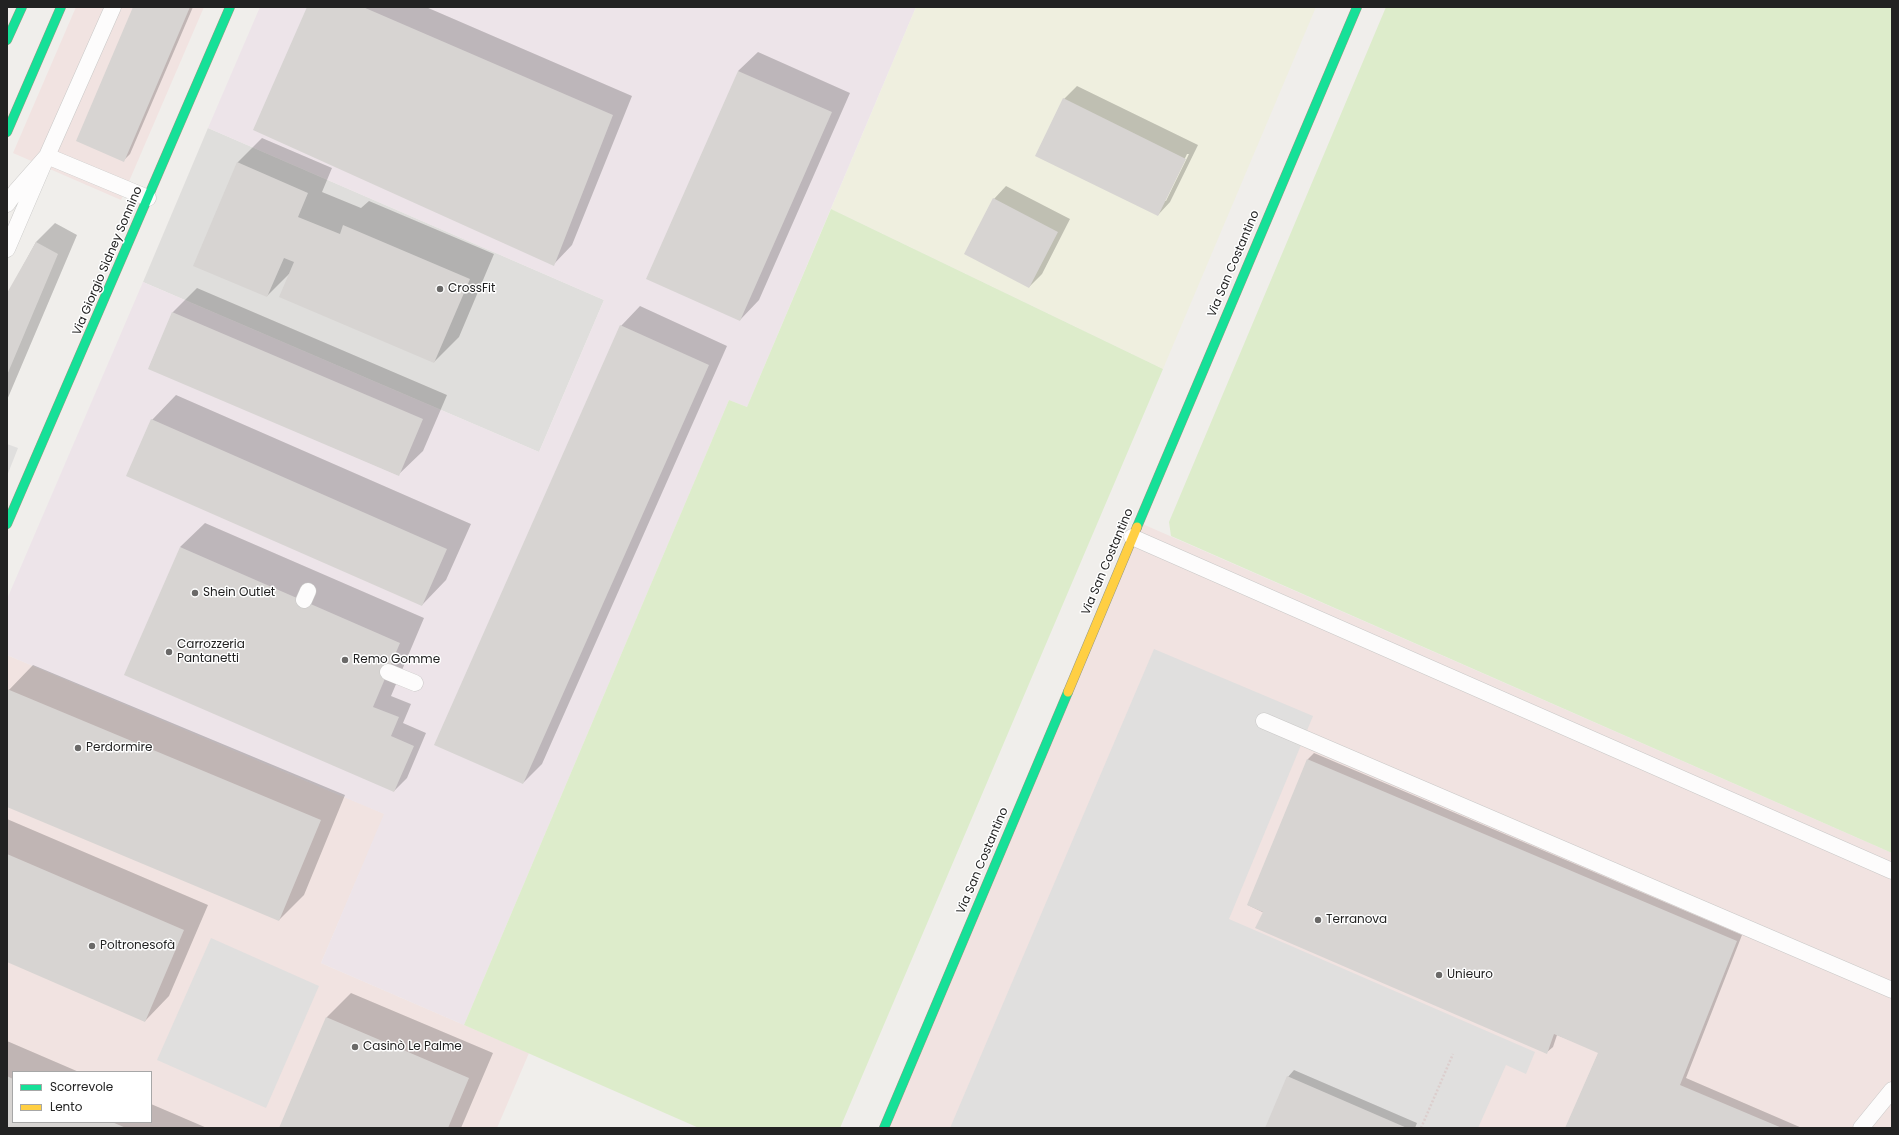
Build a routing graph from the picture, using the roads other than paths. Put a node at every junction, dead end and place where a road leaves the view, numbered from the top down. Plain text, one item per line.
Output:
1 (22, 7) edge
2 (61, 7) edge
3 (113, 7) edge
4 (230, 7) edge
5 (1357, 7) edge
6 (7, 40) edge
7 (7, 132) edge
8 (47, 156) junction
9 (148, 198) junction
10 (7, 204) edge
11 (7, 249) edge
12 (7, 524) edge
13 (1132, 537) junction
14 (388, 672) dead end
15 (416, 683) dead end
16 (1264, 721) dead end
17 (1892, 871) edge
18 (1892, 990) edge
19 (1892, 1090) edge
20 (884, 1128) edge
21 (1861, 1128) edge

1 - 6 street
2 - 7 street
3 - 8 lane
4 - 9 street, Via Giorgio Sidney Sonnino
5 - 13 street, Via San Costantino
8 - 9 lane
8 - 10 lane
8 - 11 lane
9 - 12 street, Via Giorgio Sidney Sonnino
13 - 17 lane
13 - 20 street, Via San Costantino
14 - 15 lane
16 - 18 lane
19 - 21 lane

